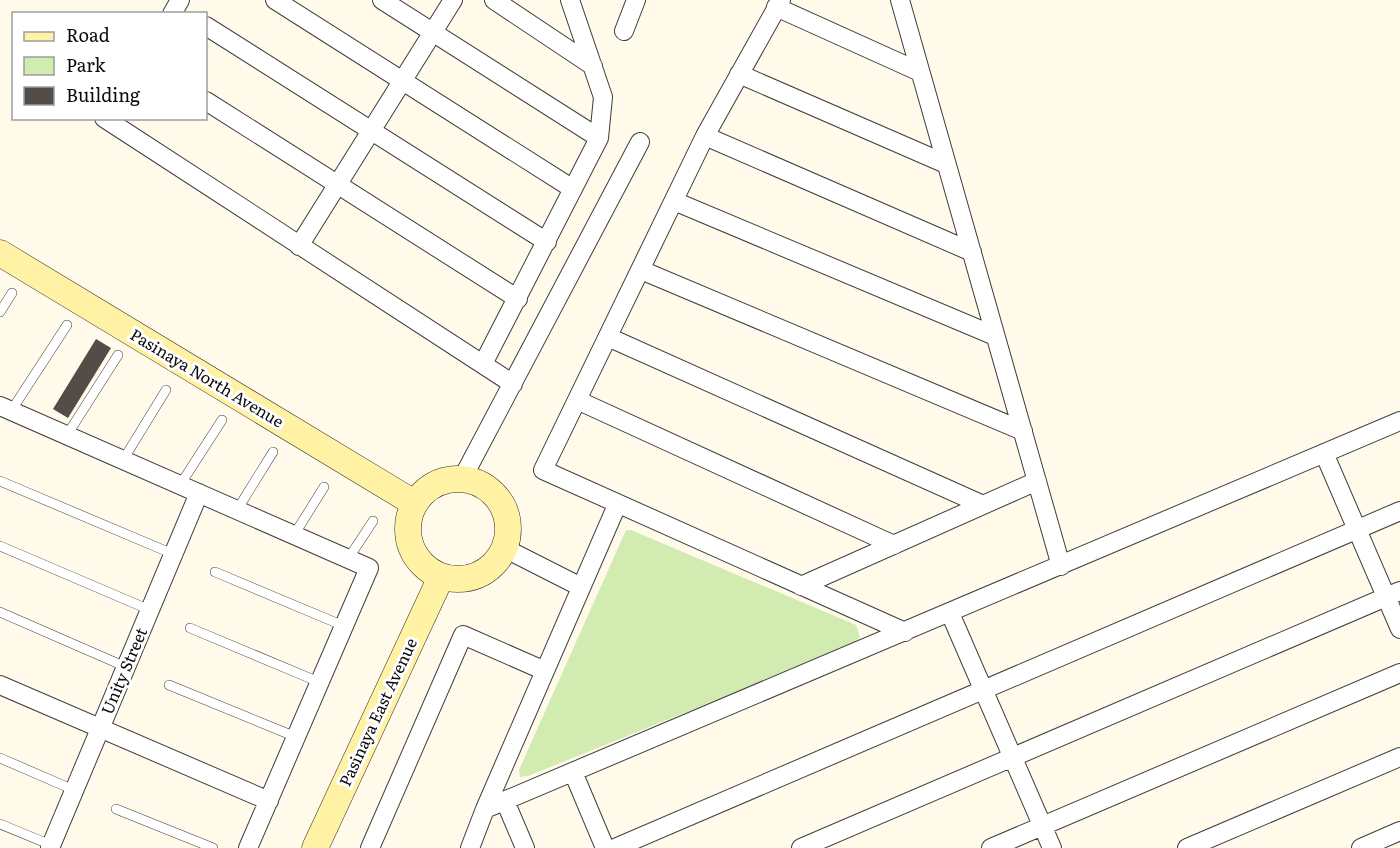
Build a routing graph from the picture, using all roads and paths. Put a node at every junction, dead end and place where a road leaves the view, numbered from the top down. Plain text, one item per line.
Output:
1 (274, 0) edge
2 (382, 0) edge
3 (453, 0) edge
4 (494, 0) edge
5 (570, 0) edge
6 (636, 0) edge
7 (900, 0) edge
8 (778, 4) edge
9 (207, 27) edge
10 (624, 31) dead end
11 (433, 32) junction
12 (592, 66) junction
13 (920, 72) junction
14 (739, 74) junction
15 (402, 81) junction
16 (207, 102) edge
17 (107, 120) edge
18 (371, 131) junction
19 (705, 136) junction
20 (599, 138) junction
21 (640, 142) dead end
22 (946, 164) junction
23 (337, 185) junction
24 (573, 189) junction
25 (674, 201) junction
26 (546, 242) junction
27 (299, 246) junction
28 (0, 252) edge
29 (972, 252) junction
30 (641, 270) junction
31 (12, 293) dead end
32 (518, 299) junction
33 (0, 312) edge
34 (67, 325) dead end
35 (995, 336) junction
36 (608, 338) junction
37 (118, 355) dead end
38 (483, 364) junction
39 (513, 384) junction
40 (166, 390) dead end
41 (577, 400) junction
42 (5, 408) edge
43 (222, 420) dead end
44 (1400, 421) edge
45 (1023, 431) junction
46 (67, 435) junction
47 (273, 452) dead end
48 (1324, 453) junction
49 (123, 460) junction
50 (462, 479) junction
51 (0, 480) edge
52 (1037, 481) junction
53 (180, 485) junction
54 (324, 487) dead end
55 (199, 493) junction
56 (414, 503) junction
57 (617, 505) junction
58 (983, 505) junction
59 (237, 510) junction
60 (1400, 511) edge
61 (373, 521) dead end
62 (1357, 530) junction
63 (294, 535) junction
64 (894, 545) junction
65 (0, 546) edge
66 (504, 548) junction
67 (173, 554) junction
68 (348, 559) junction
69 (1061, 566) junction
70 (215, 572) dead end
71 (441, 577) junction
72 (801, 586) junction
73 (581, 587) junction
74 (1393, 594) edge
75 (150, 610) junction
76 (0, 612) edge
77 (950, 612) junction
78 (344, 626) junction
79 (190, 628) dead end
80 (1400, 629) edge
81 (905, 632) junction
82 (126, 667) junction
83 (545, 671) junction
84 (1400, 673) edge
85 (320, 682) junction
86 (0, 685) edge
87 (169, 685) dead end
88 (984, 690) junction
89 (100, 728) junction
90 (296, 737) junction
91 (1013, 757) junction
92 (1400, 757) edge
93 (0, 758) edge
94 (573, 772) junction
95 (74, 790) junction
96 (268, 801) junction
97 (505, 801) junction
98 (116, 809) dead end
99 (485, 809) junction
100 (0, 824) edge
101 (1042, 826) junction
102 (1400, 831) edge
103 (50, 847) edge
104 (213, 848) edge
105 (248, 848) edge
106 (315, 848) edge
107 (370, 848) edge
108 (470, 848) edge
109 (525, 848) edge
110 (605, 848) edge
111 (615, 848) edge
112 (801, 848) edge
113 (992, 848) edge
114 (1052, 848) edge
115 (1186, 848) edge
116 (1361, 848) edge

1 - 15 street
2 - 11 street
3 - 11 street
4 - 12 street
5 - 12 street
6 - 10 street
7 - 13 street
8 - 13 street
8 - 14 street
9 - 18 street
11 - 15 street
11 - 20 street
12 - 20 street
13 - 22 street
14 - 19 street
14 - 22 street
15 - 18 street
15 - 24 street
16 - 23 street
17 - 27 street
18 - 23 street
18 - 26 street
19 - 25 street
19 - 29 street
20 - 24 street
21 - 39 street
22 - 29 street
23 - 27 street
23 - 32 street
24 - 26 street
25 - 30 street
25 - 35 street
26 - 32 street
27 - 38 street
28 - 56 street, Pasinaya North Avenue
29 - 35 street
30 - 36 street
30 - 45 street
31 - 33 lane
32 - 38 street
34 - 42 lane
35 - 45 street
36 - 41 street
36 - 58 street
37 - 46 lane
38 - 39 street
39 - 50 street
40 - 49 lane
41 - 57 street
41 - 64 street
42 - 46 street
43 - 53 lane
44 - 48 street
45 - 52 street
46 - 49 street
47 - 59 lane
48 - 62 street
48 - 69 street
49 - 53 street
50 - 56 street
50 - 66 street
51 - 67 lane
52 - 58 street
52 - 69 street
53 - 55 street
54 - 63 lane
55 - 59 street
55 - 67 street, Unity Street
56 - 71 street
57 - 72 street
57 - 73 street
58 - 64 street
59 - 63 street
60 - 62 street
61 - 68 lane
62 - 74 street
62 - 88 street
63 - 68 street
64 - 72 street
65 - 75 lane
66 - 71 street
66 - 73 street
67 - 75 street, Unity Street
68 - 78 street
69 - 77 street
70 - 78 lane
71 - 106 street, Pasinaya East Avenue
72 - 81 street
73 - 83 street
74 - 80 street
74 - 91 street
75 - 82 street, Unity Street
76 - 82 lane
77 - 81 street
77 - 88 street
78 - 85 street
79 - 85 lane
81 - 94 street
82 - 89 street, Unity Street
83 - 99 street
83 - 107 street
84 - 101 street
85 - 90 street
86 - 89 street
87 - 90 lane
88 - 91 street
88 - 111 street
89 - 95 street, Unity Street
89 - 96 street
90 - 96 street
91 - 101 street
91 - 112 street
92 - 115 street
93 - 95 lane
94 - 97 street
94 - 110 street
95 - 103 street, Unity Street
96 - 105 street
97 - 99 street
97 - 109 street
98 - 104 lane
99 - 108 street
100 - 103 lane
101 - 113 street
101 - 114 street
102 - 116 street

